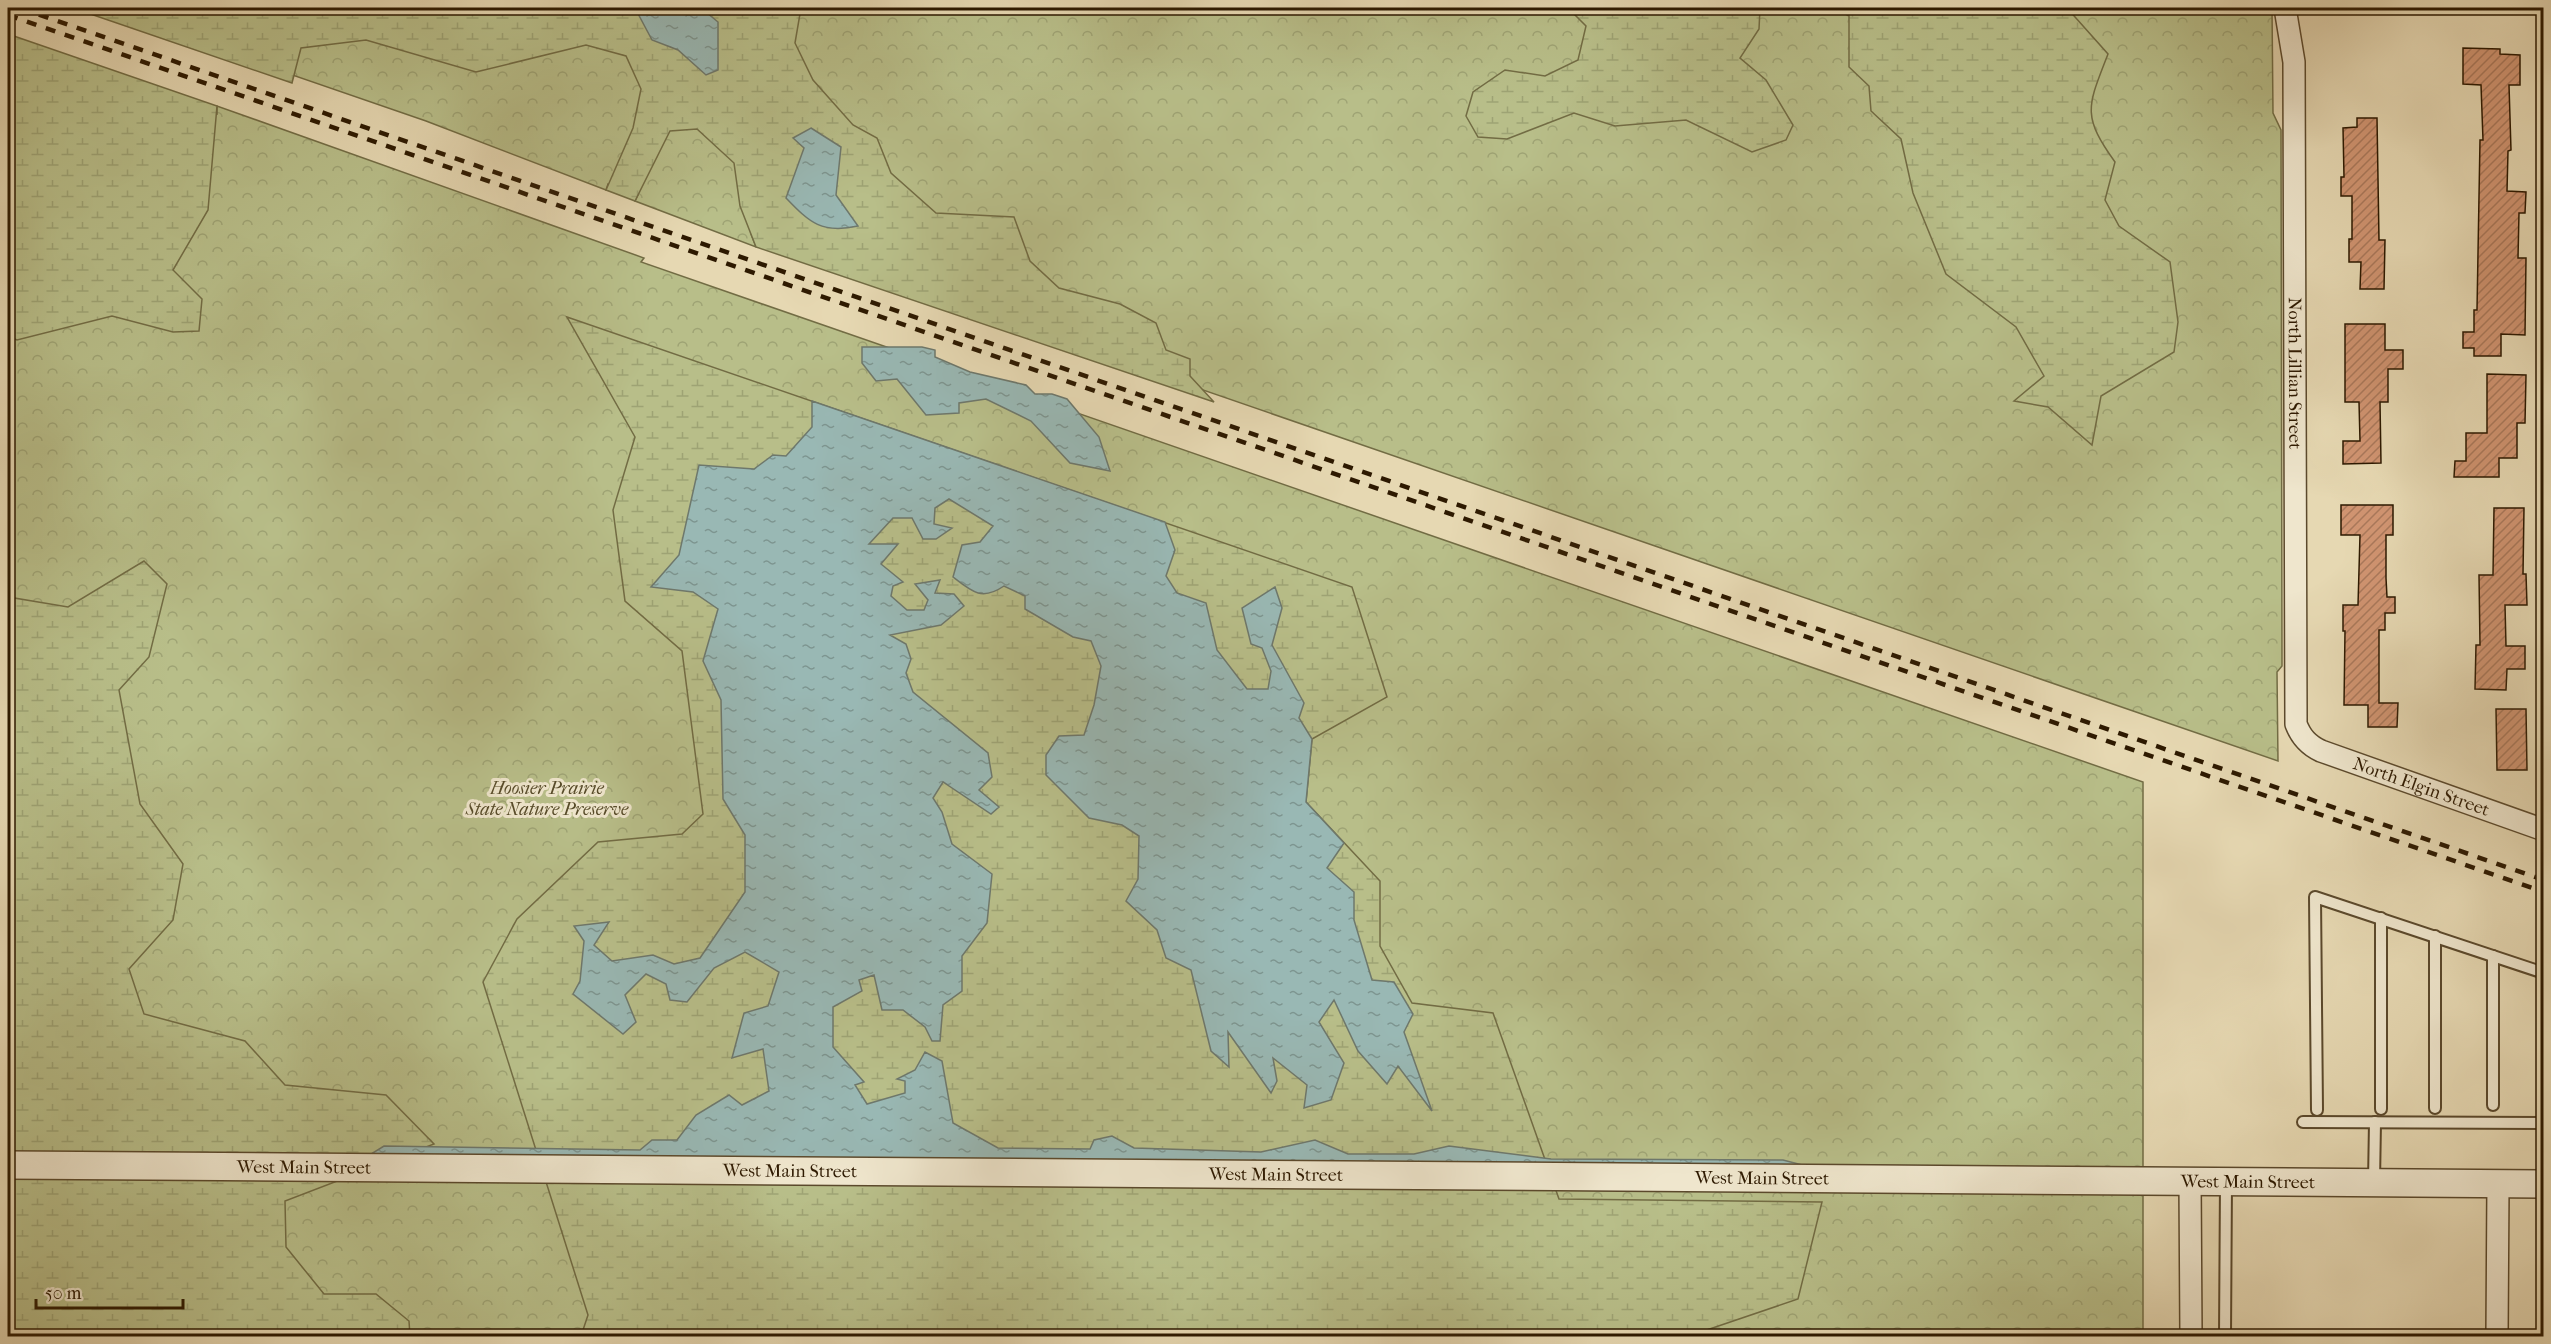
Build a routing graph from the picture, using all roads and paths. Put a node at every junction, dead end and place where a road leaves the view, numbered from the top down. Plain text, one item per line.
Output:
1 (2285, 8) edge
2 (2303, 738) joint
3 (2544, 830) edge
4 (2381, 918) junction
5 (2435, 936) junction
6 (2493, 956) junction
7 (2544, 973) edge
8 (2493, 1105) dead end
9 (2435, 1108) dead end
10 (2381, 1109) dead end
11 (2317, 1110) dead end
12 (2303, 1122) dead end
13 (2375, 1122) junction
14 (2544, 1124) edge
15 (8, 1165) edge
16 (2190, 1180) junction
17 (2226, 1181) junction
18 (2374, 1182) junction
19 (2498, 1184) junction
20 (2544, 1184) edge
21 (2191, 1336) edge
22 (2225, 1336) edge
23 (2497, 1336) edge

1 - 2 street, North Lillian Street
2 - 3 street, North Elgin Street
4 - 5 lane
4 - 10 lane
4 - 11 lane
5 - 6 lane
5 - 9 lane
6 - 7 lane
6 - 8 lane
12 - 13 lane
13 - 14 lane
13 - 18 lane
15 - 16 street, West Main Street
16 - 17 street, West Main Street
16 - 21 street
17 - 18 street, West Main Street
17 - 22 lane
18 - 19 street, West Main Street
19 - 20 street, West Main Street
19 - 23 street

